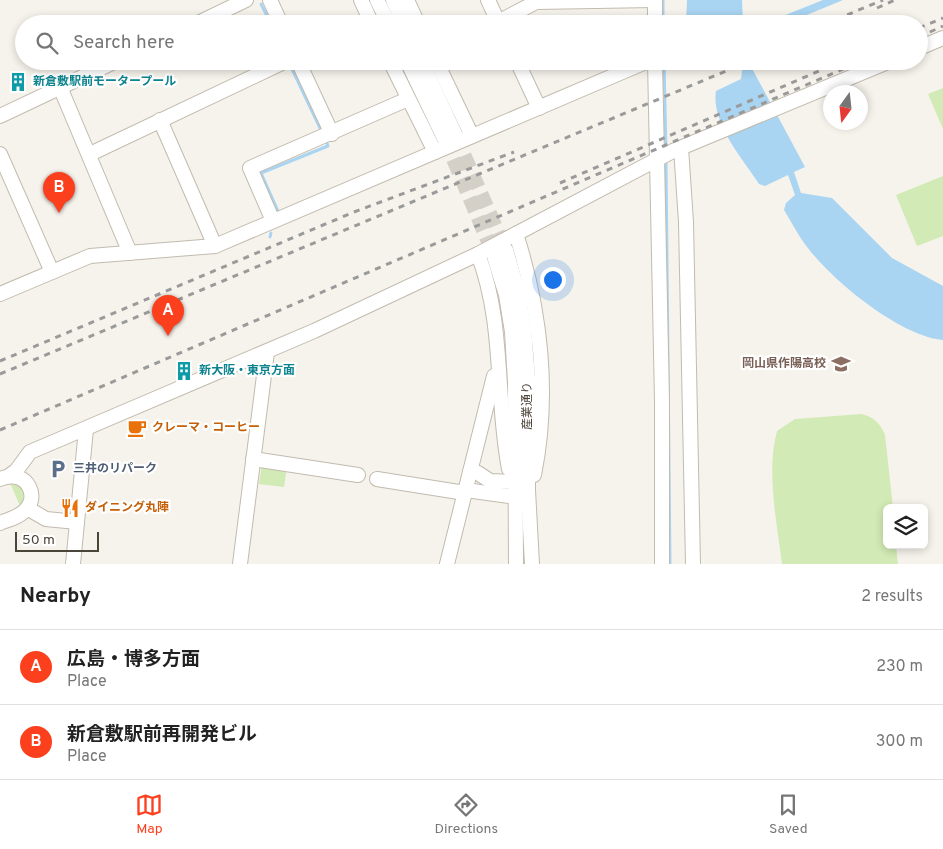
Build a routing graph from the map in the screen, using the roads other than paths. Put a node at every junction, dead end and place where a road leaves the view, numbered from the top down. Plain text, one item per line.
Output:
1 (246, 0) edge
2 (270, 0) edge
3 (361, 0) edge
4 (377, 0) edge
5 (393, 0) edge
6 (407, 0) edge
7 (488, 0) edge
8 (655, 0) edge
9 (215, 15) edge
10 (277, 15) edge
11 (368, 15) edge
12 (384, 15) edge
13 (400, 15) edge
14 (414, 15) edge
15 (495, 15) edge
16 (513, 15) edge
17 (655, 15) edge
18 (943, 38) edge
19 (928, 44) edge
20 (97, 70) edge
21 (267, 70) edge
22 (302, 70) edge
23 (394, 70) edge
24 (412, 70) edge
25 (425, 70) edge
26 (440, 70) edge
27 (521, 70) edge
28 (627, 70) edge
29 (655, 70) edge
30 (869, 70) edge
31 (60, 88) junction
32 (408, 100) junction
33 (539, 108) junction
34 (0, 116) edge
35 (160, 120) junction
36 (332, 134) junction
37 (472, 136) junction
38 (677, 150) junction
39 (435, 152) junction
40 (0, 154) edge
41 (90, 154) junction
42 (657, 159) junction
43 (273, 221) junction
44 (516, 234) junction
45 (216, 246) junction
46 (130, 253) junction
47 (478, 254) junction
48 (52, 272) junction
49 (0, 294) edge
50 (267, 352) junction
51 (500, 373) junction
52 (86, 429) junction
53 (253, 459) junction
54 (470, 472) junction
55 (358, 475) dead end
56 (5, 477) edge
57 (377, 479) dead end
58 (513, 482) junction
59 (465, 491) junction
60 (518, 500) junction
61 (27, 508) junction
62 (77, 522) junction
63 (0, 523) edge
64 (73, 564) edge
65 (240, 564) edge
66 (447, 564) edge
67 (516, 564) edge
68 (532, 564) edge
69 (662, 564) edge
70 (693, 564) edge

1 - 9 street
2 - 10 street
3 - 11 street
4 - 12 street
5 - 13 street
6 - 14 street
7 - 15 street
8 - 16 street
8 - 17 street
18 - 19 street
20 - 31 street
21 - 35 street
22 - 36 street
23 - 32 street
24 - 25 street
26 - 37 street
27 - 33 street
28 - 33 street
29 - 42 street
30 - 38 street
31 - 34 street
31 - 41 street
32 - 36 street
32 - 39 street
33 - 37 street
35 - 41 street
35 - 45 street
36 - 43 street
37 - 39 street
38 - 42 street
38 - 70 street
39 - 43 street
40 - 48 street
41 - 46 street
42 - 44 street
42 - 69 street
43 - 45 street
44 - 47 street
44 - 60 street
45 - 46 street
46 - 48 street
47 - 50 street
47 - 51 street
48 - 49 street
50 - 52 street
50 - 53 street
51 - 54 street
51 - 58 street
52 - 56 street
52 - 62 street
53 - 55 street
53 - 65 street
54 - 58 street
54 - 59 street
56 - 61 street
57 - 59 street
58 - 60 street, 産業通り
58 - 60 street, 産業通り
59 - 60 street
59 - 66 street
60 - 67 street, 産業通り
60 - 68 street, 産業通り
61 - 62 street
61 - 63 street
62 - 64 street

